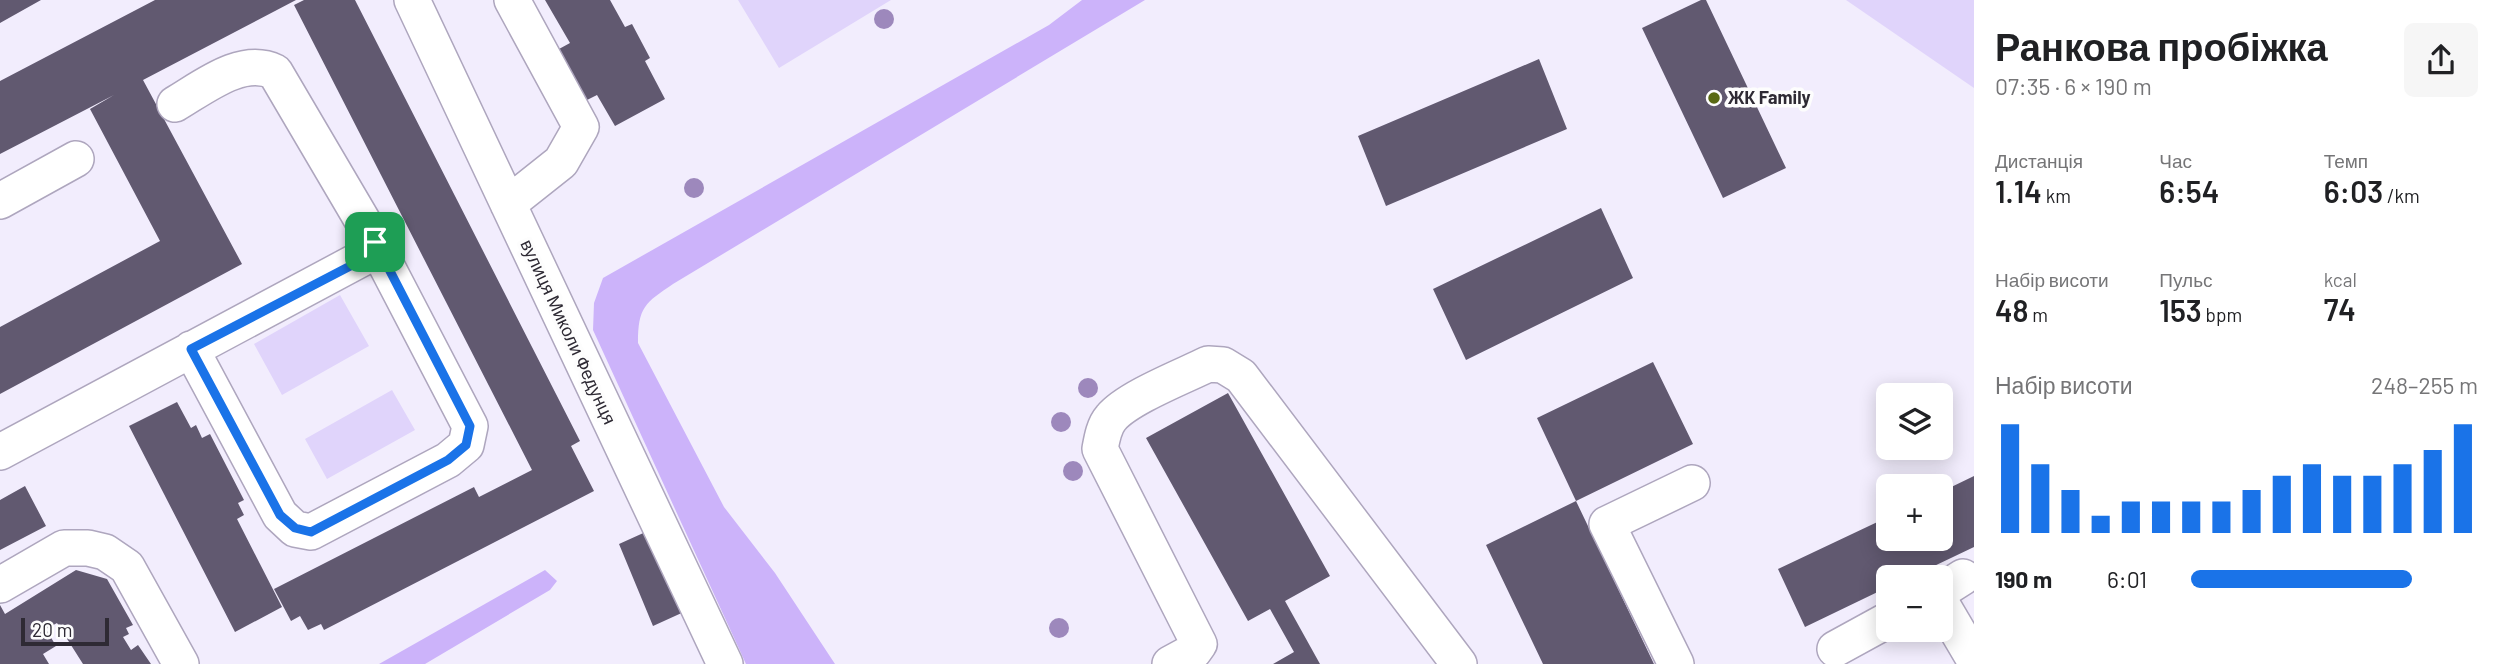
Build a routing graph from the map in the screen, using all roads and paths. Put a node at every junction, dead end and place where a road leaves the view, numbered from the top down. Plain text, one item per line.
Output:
1 (412, 0) edge
2 (512, 0) edge
3 (175, 104) dead end
4 (76, 159) dead end
5 (0, 201) edge
6 (508, 204) junction
7 (377, 251) junction
8 (191, 349) junction
9 (0, 452) edge
10 (1692, 483) dead end
11 (0, 586) edge
12 (1953, 603) edge
13 (1876, 627) edge
14 (1835, 649) dead end
15 (1974, 659) edge
16 (181, 664) edge
17 (724, 664) edge
18 (1170, 664) edge
19 (1458, 664) edge
20 (1676, 664) edge

1 - 6 street, вулиця Миколи Федунця
2 - 6 street
3 - 7 street
4 - 5 street
6 - 17 street, вулиця Миколи Федунця
7 - 8 street
7 - 8 street
8 - 9 street
10 - 20 street
11 - 16 street
12 - 15 street
13 - 14 street
18 - 19 street

